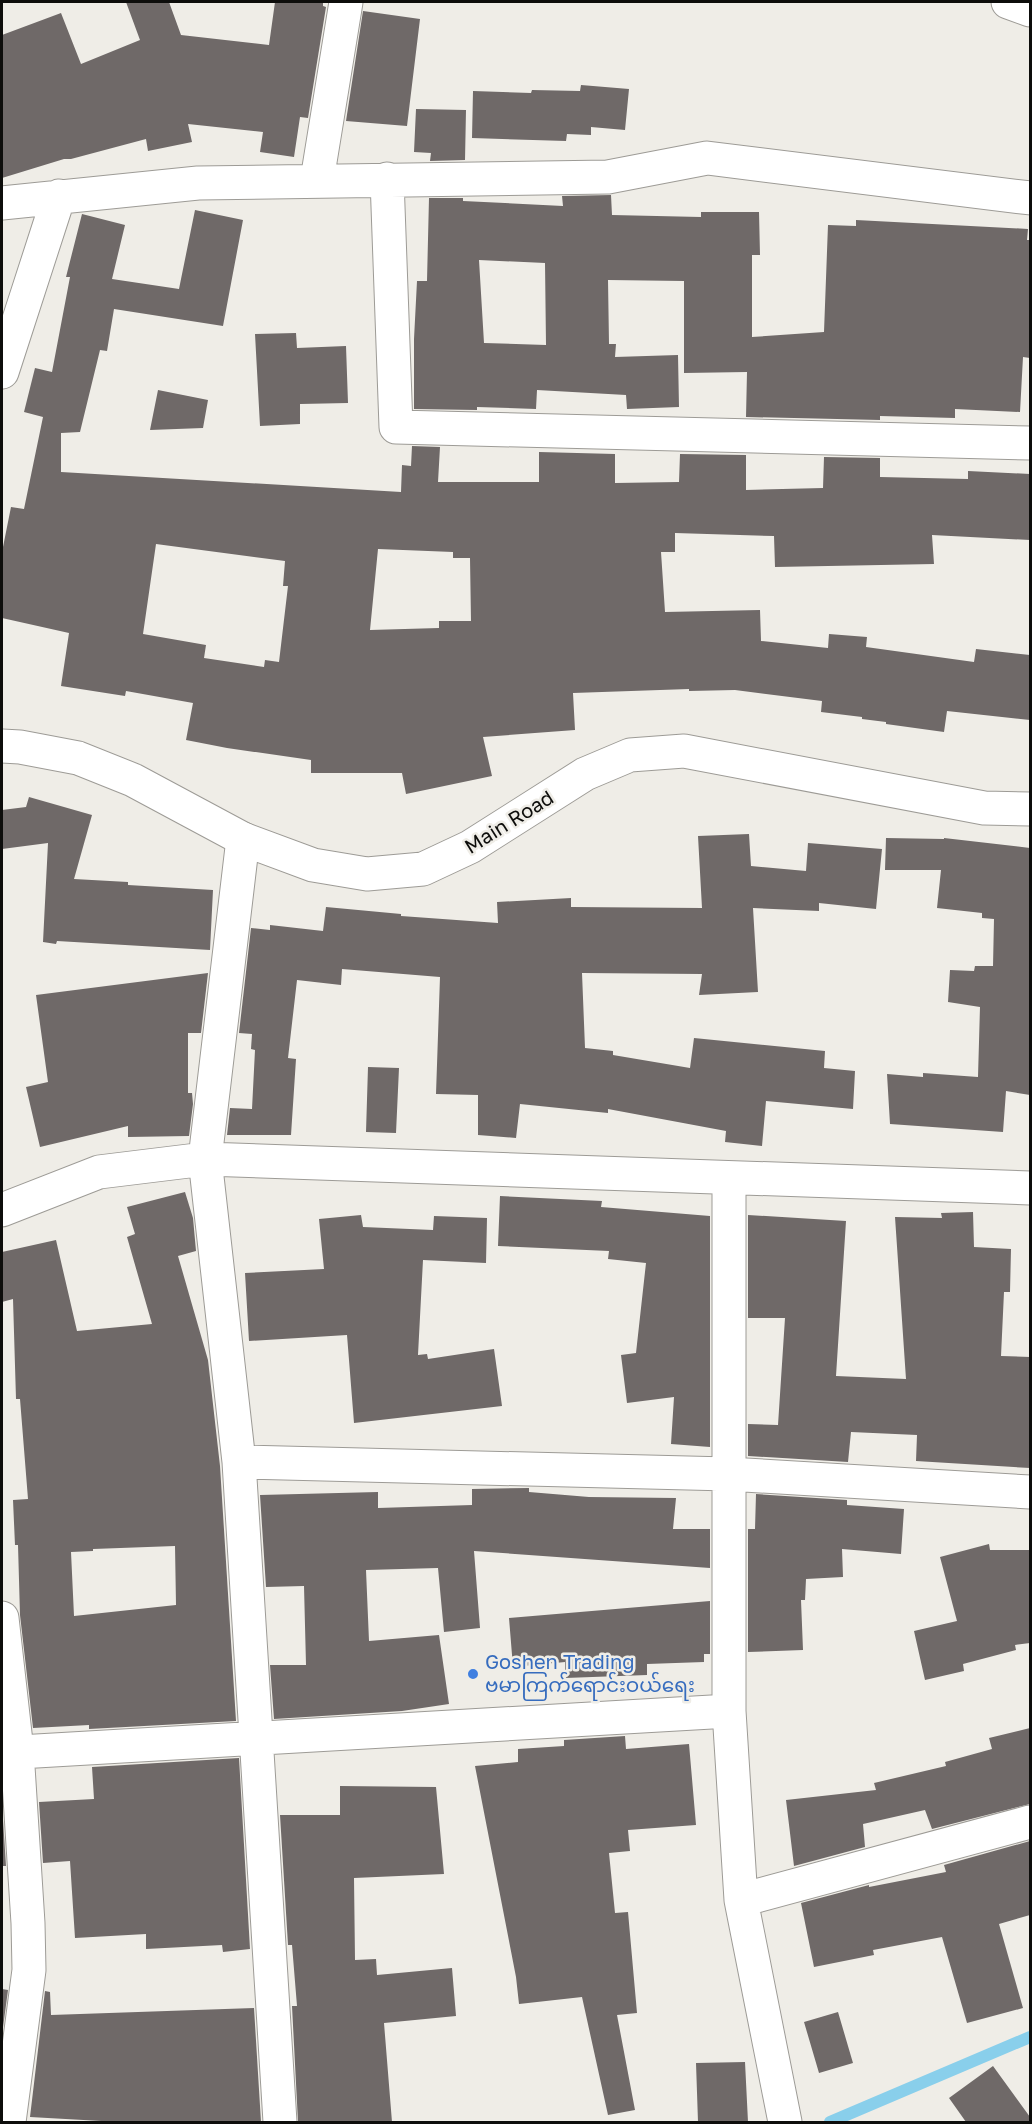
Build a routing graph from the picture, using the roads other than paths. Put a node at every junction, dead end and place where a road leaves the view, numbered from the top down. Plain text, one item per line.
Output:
1 (346, 2) edge
2 (1008, 2) edge
3 (1030, 10) edge
4 (387, 179) junction
5 (317, 180) junction
6 (59, 196) junction
7 (1030, 198) edge
8 (2, 203) edge
9 (2, 372) edge
10 (1030, 443) edge
11 (2, 746) edge
12 (1030, 809) edge
13 (243, 839) junction
14 (205, 1159) junction
15 (729, 1178) junction
16 (1030, 1188) edge
17 (2, 1210) edge
18 (239, 1462) junction
19 (728, 1474) junction
20 (1030, 1492) edge
21 (2, 1618) edge
22 (729, 1711) junction
23 (257, 1738) junction
24 (9, 1752) edge
25 (1030, 1822) edge
26 (741, 1900) junction
27 (9, 2122) edge
28 (280, 2122) edge
29 (785, 2122) edge

1 - 5 street
2 - 3 street
4 - 5 street
4 - 7 street
4 - 10 street
5 - 6 street
6 - 8 street
6 - 9 street
11 - 13 street, Main Road
12 - 13 street, Main Road
13 - 14 street
14 - 15 street
14 - 17 street
14 - 18 street
15 - 16 street
15 - 19 street
18 - 19 street
18 - 23 street
19 - 20 street
19 - 22 street
21 - 24 street
22 - 23 street
22 - 26 street
23 - 24 street
23 - 28 street
24 - 27 street
25 - 26 street
26 - 29 street

